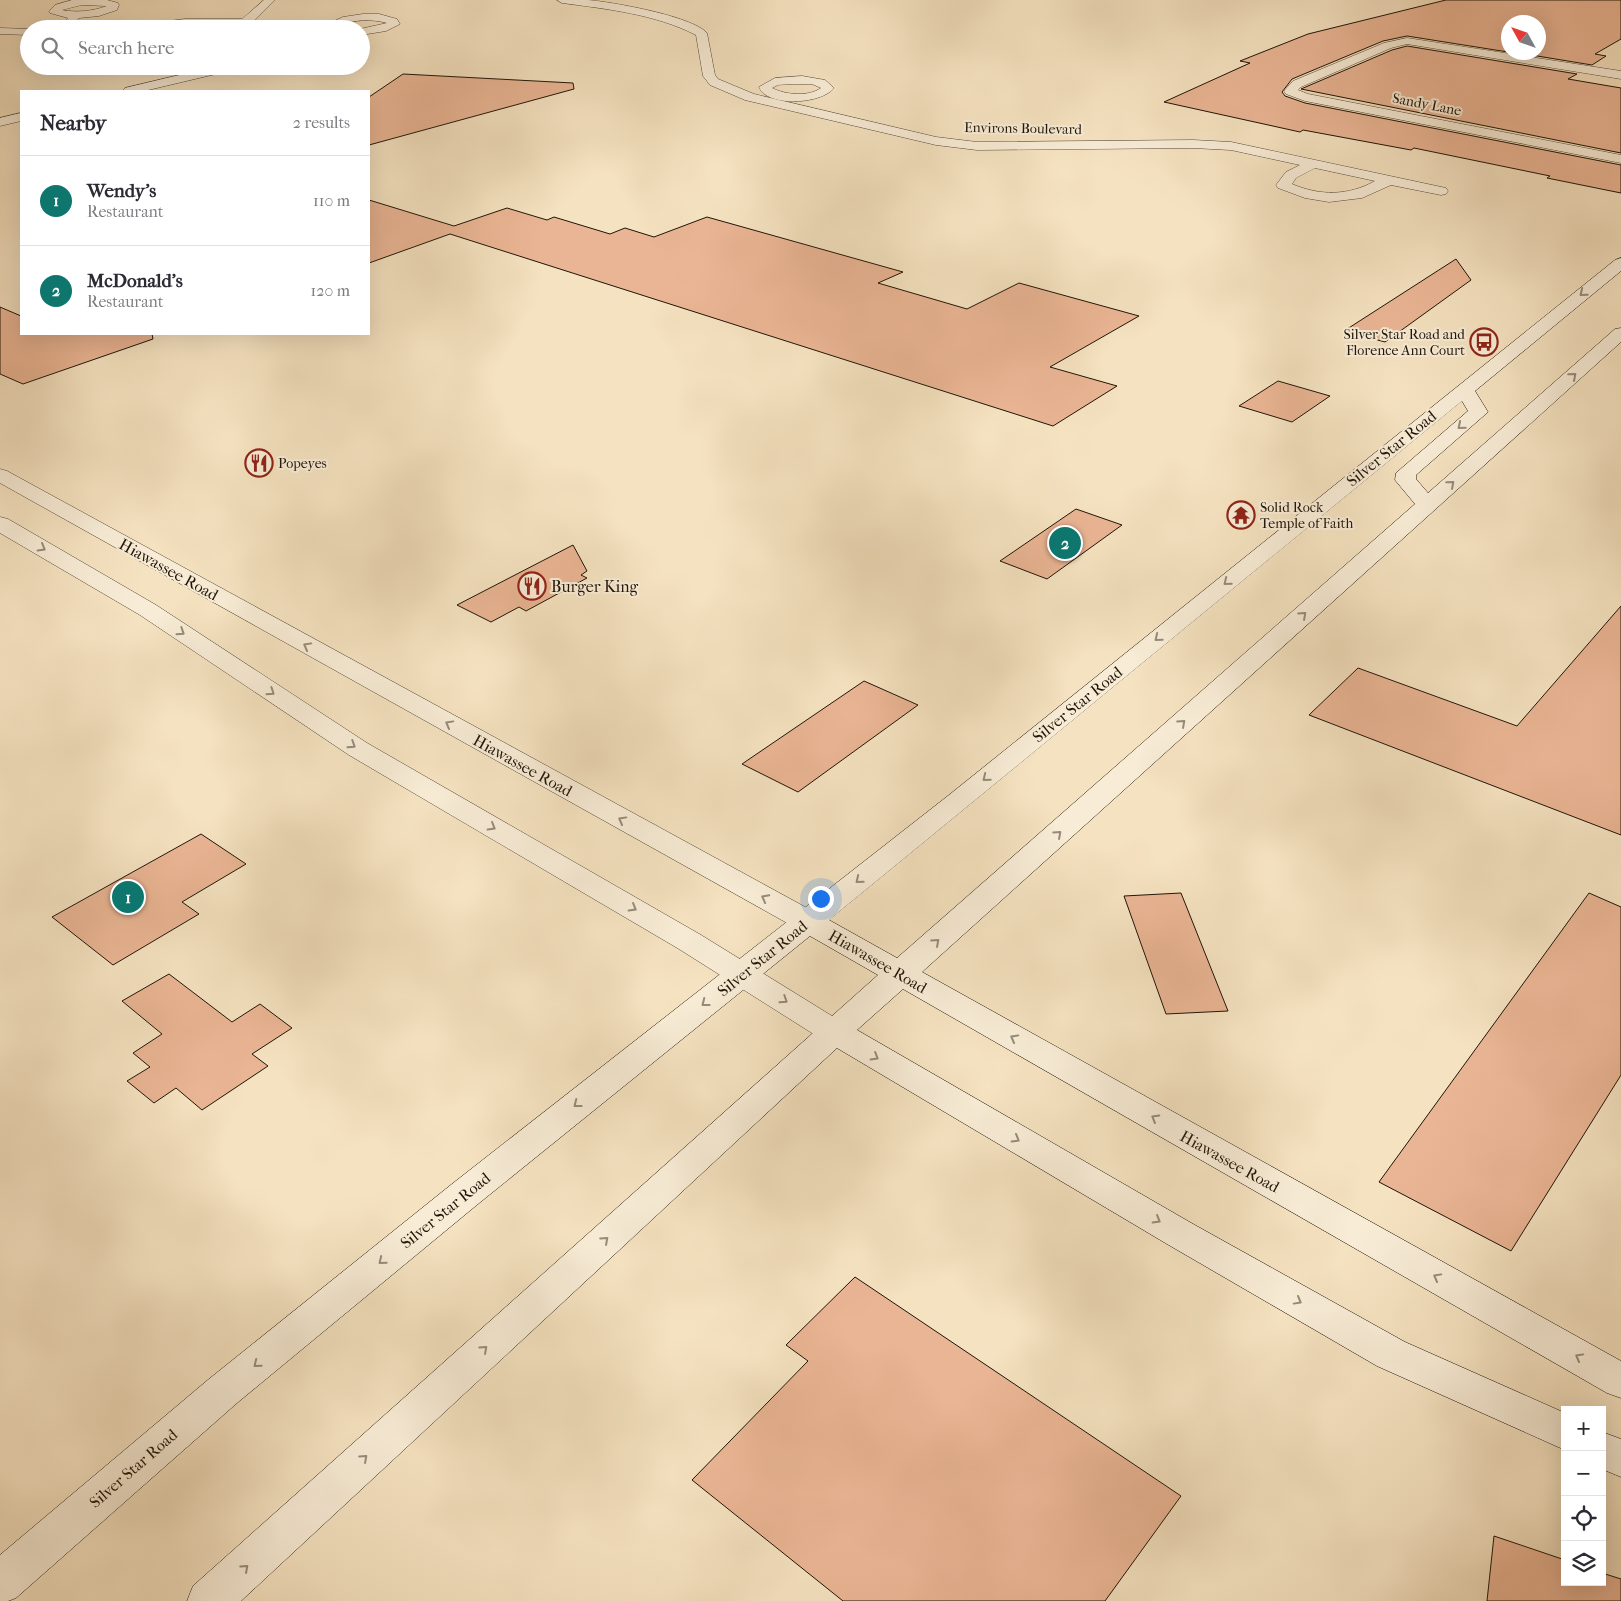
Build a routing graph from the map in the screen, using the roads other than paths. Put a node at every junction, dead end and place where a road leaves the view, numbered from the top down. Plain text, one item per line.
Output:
1 (270, 0) edge
2 (562, 0) edge
3 (76, 15) dead end
4 (71, 20) edge
5 (253, 20) edge
6 (347, 20) edge
7 (370, 30) edge
8 (0, 31) edge
9 (20, 32) edge
10 (196, 75) edge
11 (1621, 76) edge
12 (133, 90) edge
13 (779, 96) dead end
14 (765, 100) junction
15 (20, 117) edge
16 (0, 122) edge
17 (1621, 159) edge
18 (1315, 163) junction
19 (1390, 180) junction
20 (1442, 191) dead end
21 (1621, 263) edge
22 (1621, 333) edge
23 (1465, 389) junction
24 (0, 474) edge
25 (1427, 505) junction
26 (0, 524) edge
27 (807, 921) junction
28 (743, 973) junction
29 (900, 974) junction
30 (834, 1032) junction
31 (1621, 1381) edge
32 (1561, 1430) edge
33 (1604, 1451) edge
34 (1621, 1458) edge
35 (0, 1583) edge
36 (209, 1601) edge

1 - 5 street
2 - 14 street, Environs Boulevard
3 - 4 street
6 - 7 street
8 - 9 street
10 - 12 street
11 - 17 street, Sandy Lane
13 - 14 street
14 - 18 street, Environs Boulevard
15 - 16 street
18 - 19 street, Environs Boulevard
18 - 19 street
19 - 20 street, Environs Boulevard
21 -> 23 street, Silver Star Road
25 -> 22 street
23 -> 25 street
23 -> 27 street, Silver Star Road
27 -> 24 street, Hiawassee Road
29 -> 25 street
26 -> 28 street
27 - 28 street, Silver Star Road
27 - 29 street, Hiawassee Road
28 -> 30 street
28 -> 35 street, Silver Star Road
29 - 30 street
31 -> 29 street, Hiawassee Road
30 -> 32 street
36 -> 30 street
33 - 34 street

